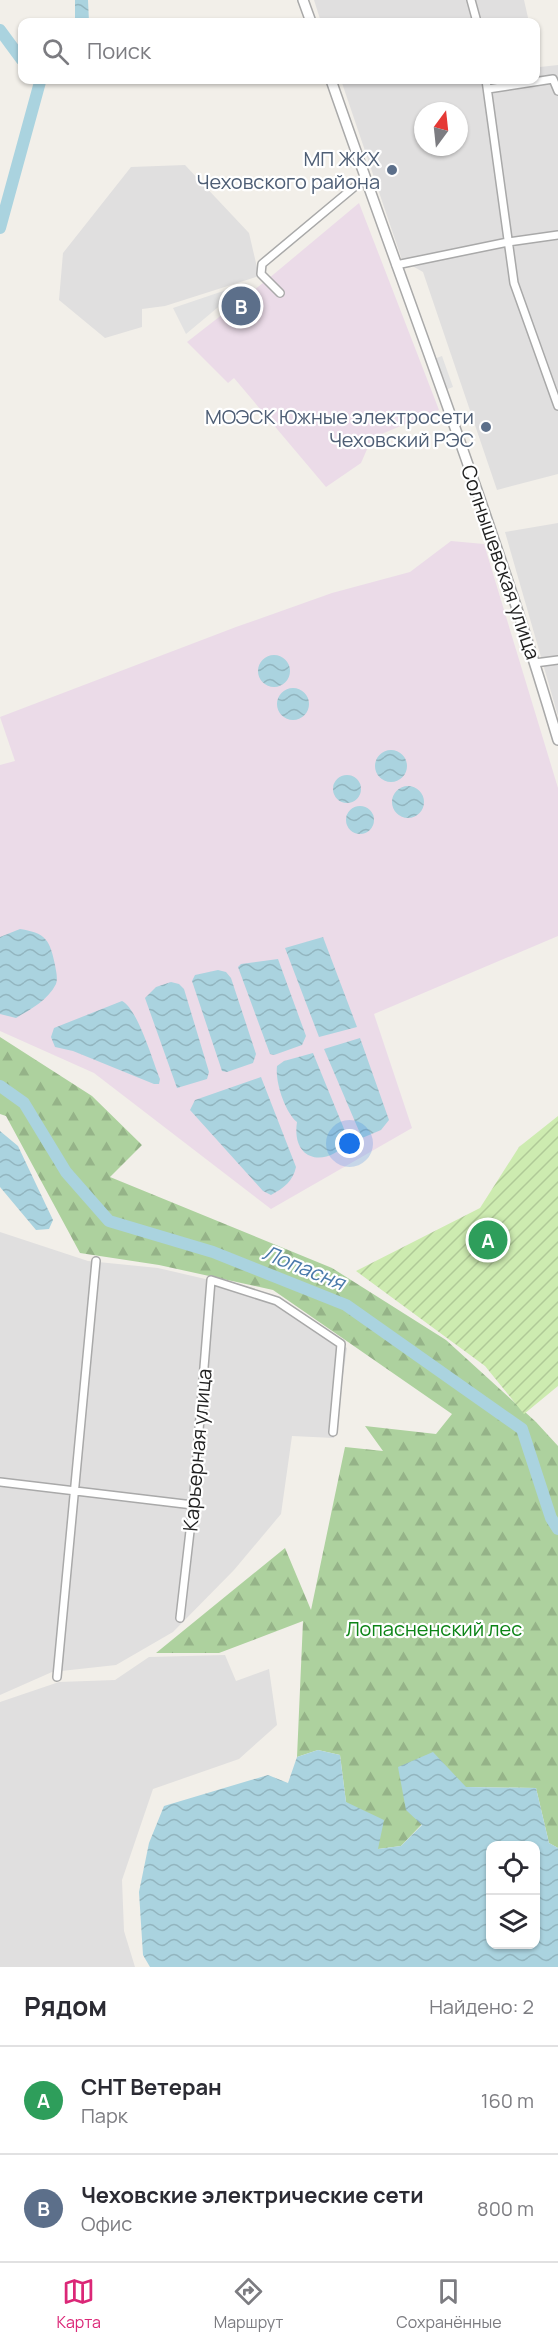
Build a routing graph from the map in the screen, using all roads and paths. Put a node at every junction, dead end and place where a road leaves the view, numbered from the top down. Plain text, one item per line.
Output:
1 (303, 0) edge
2 (471, 0) edge
3 (310, 18) edge
4 (476, 18) edge
5 (540, 81) edge
6 (332, 84) edge
7 (487, 84) edge
8 (520, 84) edge
9 (488, 89) junction
10 (558, 91) edge
11 (365, 178) junction
12 (558, 235) edge
13 (508, 242) junction
14 (396, 266) junction
15 (280, 293) dead end
16 (558, 406) edge
17 (558, 660) edge
18 (535, 663) junction
19 (558, 740) edge
20 (96, 1261) dead end
21 (333, 1432) dead end
22 (0, 1482) edge
23 (76, 1492) junction
24 (193, 1505) junction
25 (180, 1618) dead end
26 (57, 1677) dead end

1 - 3 street
2 - 4 street
5 - 10 street
6 - 11 street, Солнышевская улица
7 - 9 street
8 - 9 street
9 - 13 street
11 - 14 street, Солнышевская улица
11 - 15 street
12 - 13 street
13 - 14 street
13 - 16 street
14 - 18 street, Солнышевская улица
17 - 18 street
18 - 19 street, Солнышевская улица
20 - 23 street
21 - 24 street, Карьерная улица
22 - 23 street
23 - 24 street
23 - 26 street
24 - 25 street, Карьерная улица

